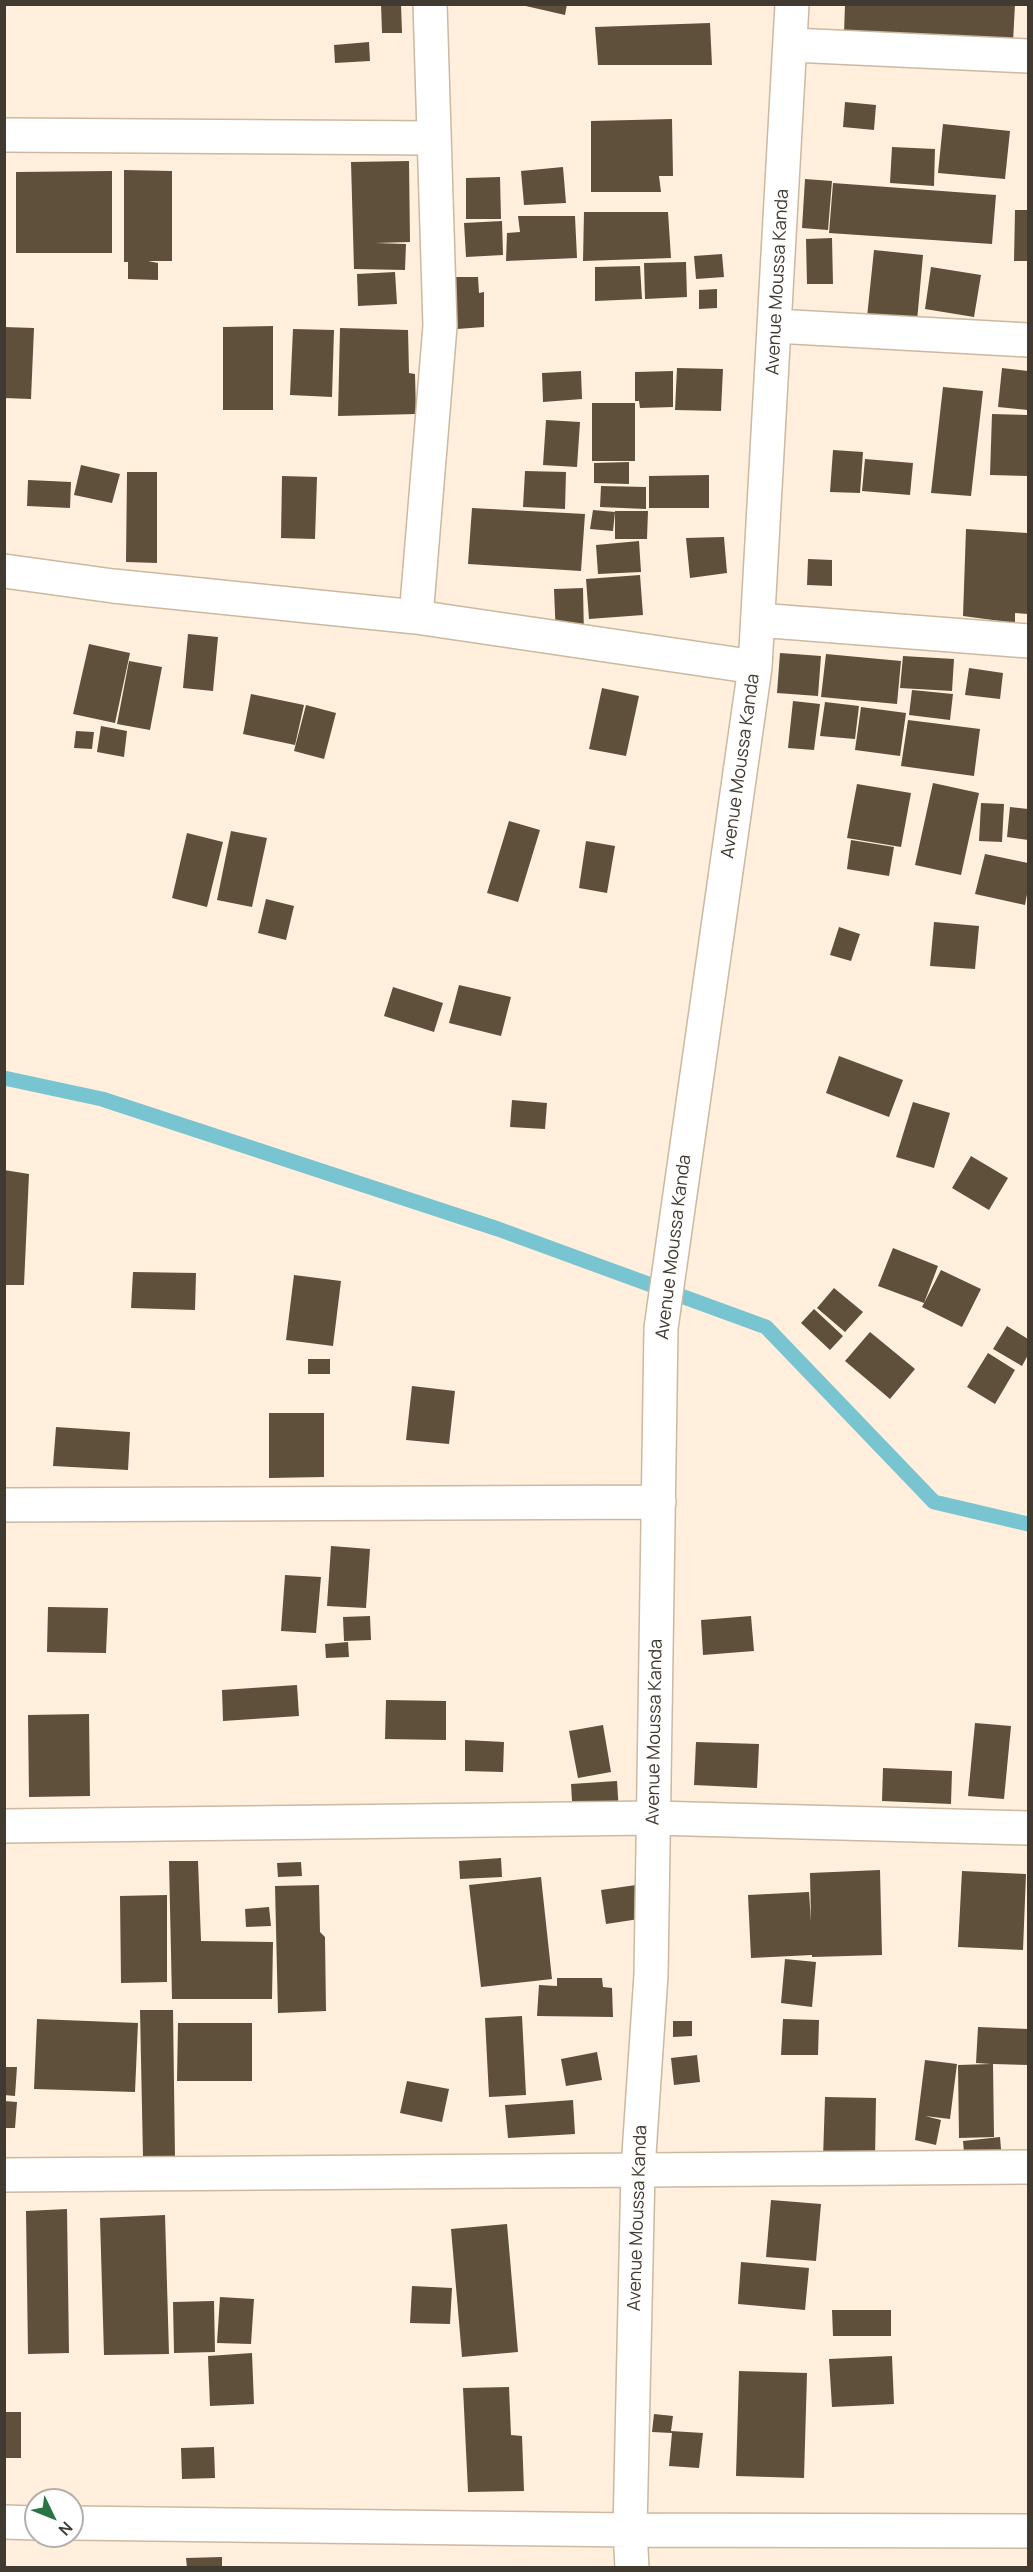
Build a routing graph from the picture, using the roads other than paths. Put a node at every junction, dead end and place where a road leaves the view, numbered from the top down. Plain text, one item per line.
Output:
1 (430, 4) edge
2 (792, 4) edge
3 (792, 45) junction
4 (1029, 56) edge
5 (4, 135) edge
6 (433, 138) junction
7 (775, 326) junction
8 (1029, 340) edge
9 (4, 571) edge
10 (416, 616) junction
11 (758, 620) junction
12 (1029, 641) edge
13 (755, 667) junction
14 (658, 1502) junction
15 (4, 1505) edge
16 (653, 1818) junction
17 (4, 1826) edge
18 (1029, 1828) edge
19 (1029, 2168) edge
20 (638, 2169) junction
21 (4, 2175) edge
22 (4, 2522) edge
23 (24, 2523) edge
24 (84, 2523) edge
25 (630, 2530) junction
26 (1029, 2531) edge
27 (632, 2568) edge

1 - 6 street
2 - 3 street, Avenue Moussa Kanda
3 - 4 street
3 - 7 street, Avenue Moussa Kanda
5 - 6 street
6 - 10 street
7 - 8 street
7 - 11 street, Avenue Moussa Kanda
9 - 10 street
10 - 13 street
11 - 12 street
11 - 13 street, Avenue Moussa Kanda
13 - 14 street, Avenue Moussa Kanda
14 - 15 street
14 - 16 street, Avenue Moussa Kanda
16 - 17 street
16 - 18 street
16 - 20 street, Avenue Moussa Kanda
19 - 20 street
20 - 21 street
20 - 25 street, Avenue Moussa Kanda
22 - 23 street
24 - 25 street
25 - 26 street
25 - 27 street, Avenue Moussa Kanda

